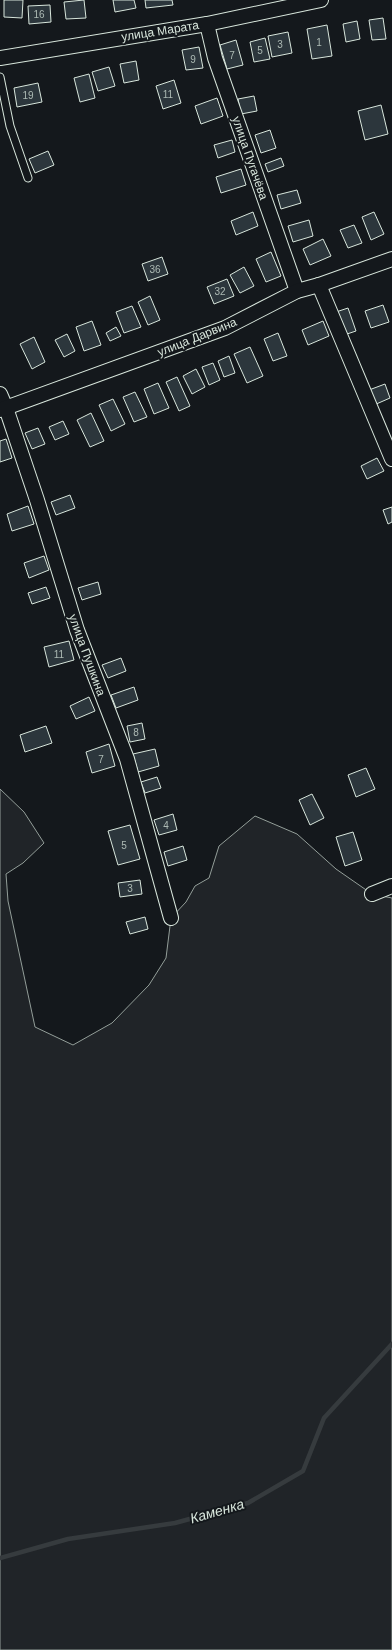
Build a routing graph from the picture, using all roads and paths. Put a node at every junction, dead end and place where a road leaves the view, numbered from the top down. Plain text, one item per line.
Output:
1 (320, 0) edge
2 (207, 24) junction
3 (0, 58) edge
4 (0, 77) edge
5 (28, 178) dead end
6 (392, 259) edge
7 (318, 285) junction
8 (297, 291) junction
9 (0, 394) edge
10 (3, 409) edge
11 (392, 459) edge
12 (392, 886) edge
13 (372, 894) dead end
14 (171, 918) dead end

1 - 2 street, улица Марата
2 - 3 street, улица Марата
2 - 8 street, улица Пугачёва
4 - 5 lane
6 - 7 street, улица Дарвина
7 - 8 street, улица Дарвина
7 - 11 street
8 - 10 street, улица Дарвина
9 - 10 street, улица Пушкина
10 - 14 street, улица Пушкина
12 - 13 street

